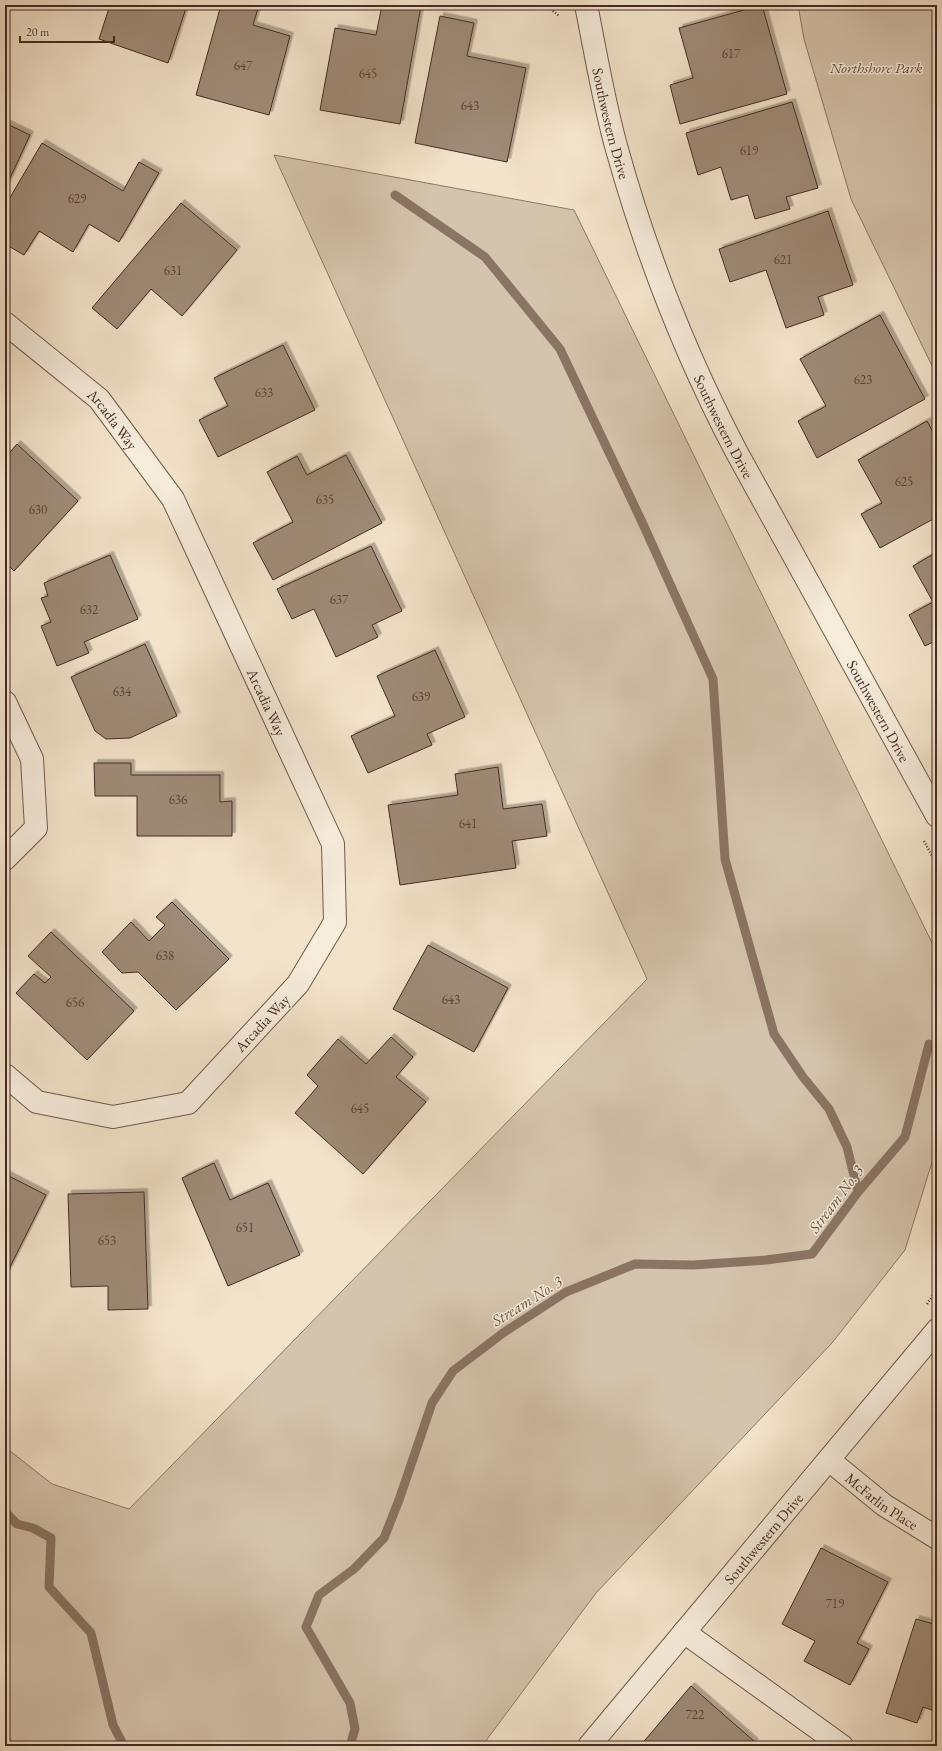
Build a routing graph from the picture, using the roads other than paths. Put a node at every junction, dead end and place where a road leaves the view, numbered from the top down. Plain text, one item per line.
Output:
1 (586, 5) edge
2 (5, 323) edge
3 (5, 702) edge
4 (937, 816) edge
5 (5, 859) edge
6 (5, 1075) edge
7 (937, 1330) edge
8 (829, 1460) junction
9 (937, 1538) edge
10 (684, 1632) junction
11 (589, 1746) edge
12 (842, 1746) edge

1 - 4 street, Southwestern Drive
2 - 6 street, Arcadia Way
3 - 5 street
7 - 8 street, Southwestern Drive
8 - 9 street, McFarlin Place
8 - 10 street, Southwestern Drive
10 - 11 street, Southwestern Drive
10 - 12 street

